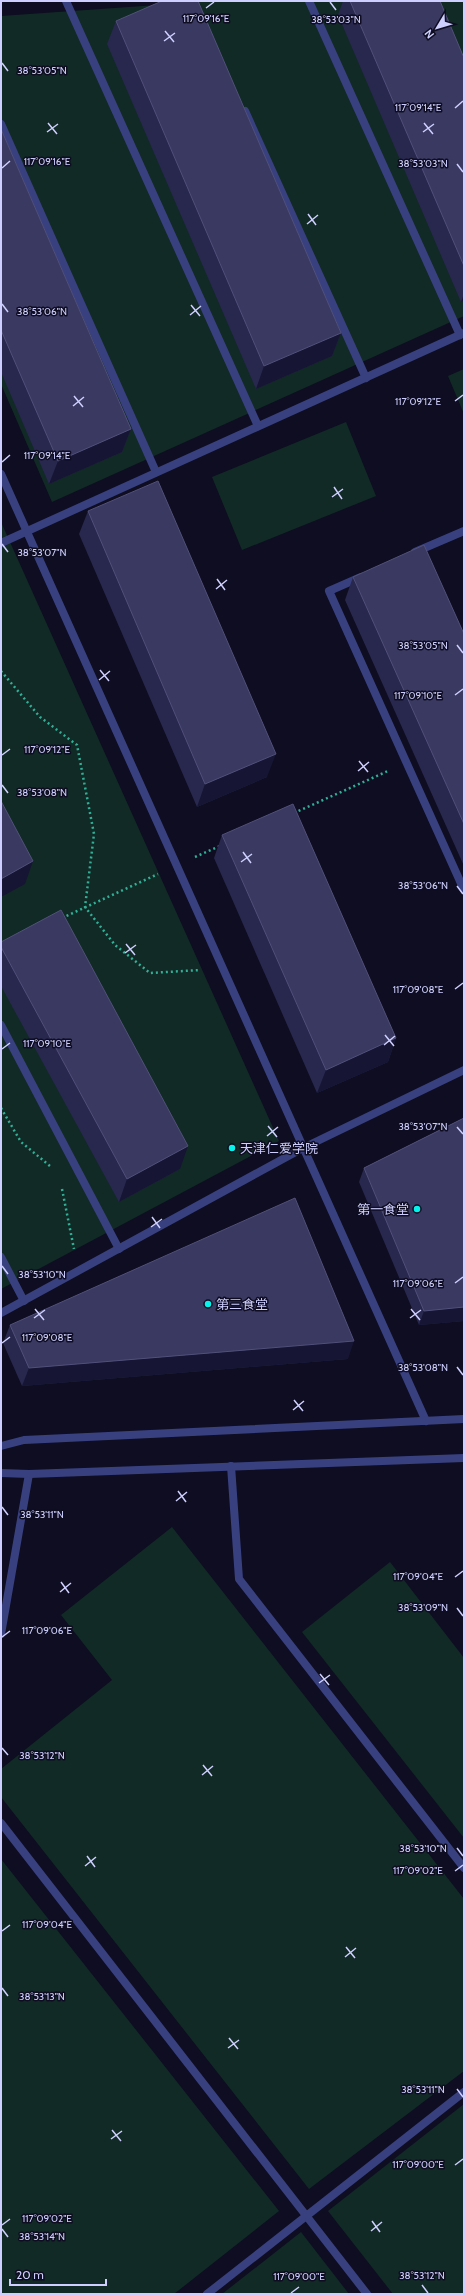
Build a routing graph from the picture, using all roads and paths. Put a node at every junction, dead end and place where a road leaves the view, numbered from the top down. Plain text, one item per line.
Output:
1 (66, 1) edge
2 (309, 1) edge
3 (241, 102) edge
4 (1, 124) edge
5 (462, 334) edge
6 (366, 378) junction
7 (258, 426) junction
8 (156, 472) junction
9 (1, 474) edge
10 (26, 530) junction
11 (464, 531) edge
12 (1, 544) edge
13 (407, 556) edge
14 (372, 572) edge
15 (1, 671) edge
16 (407, 763) junction
17 (292, 814) edge
18 (227, 843) edge
19 (176, 866) junction
20 (464, 890) edge
21 (85, 907) junction
22 (57, 921) edge
23 (223, 968) junction
24 (1, 1025) edge
25 (464, 1070) edge
26 (1, 1108) edge
27 (303, 1148) junction
28 (53, 1168) dead end
29 (62, 1188) dead end
30 (119, 1249) junction
31 (1, 1257) edge
32 (79, 1271) junction
33 (24, 1301) junction
34 (1, 1313) edge
35 (464, 1419) edge
36 (426, 1421) junction
37 (1, 1446) edge
38 (464, 1458) edge
39 (231, 1466) junction
40 (1, 1473) edge
41 (29, 1474) junction
42 (1, 1634) edge
43 (1, 1823) edge
44 (464, 1868) edge
45 (464, 2092) edge
46 (306, 2216) junction
47 (208, 2294) edge
48 (367, 2294) edge

1 - 7 street
2 - 5 street
3 - 6 street
4 - 8 street
5 - 6 street
6 - 7 street
7 - 8 street
8 - 10 street
9 - 10 street
10 - 12 street
10 - 19 street
11 - 13 street
14 - 16 street
15 - 21 path
16 - 17 path
16 - 20 street
18 - 19 path
19 - 21 path
19 - 23 street
21 - 22 path
21 - 23 path
23 - 27 street
24 - 30 street
25 - 27 street
26 - 28 path
27 - 30 street
27 - 36 street
29 - 32 path
30 - 32 street
31 - 33 street
32 - 33 street
33 - 34 street
35 - 36 street
36 - 37 street
38 - 39 street
39 - 41 street
39 - 44 street
40 - 41 street
41 - 42 street
43 - 46 street
45 - 46 street
46 - 47 street
46 - 48 street

